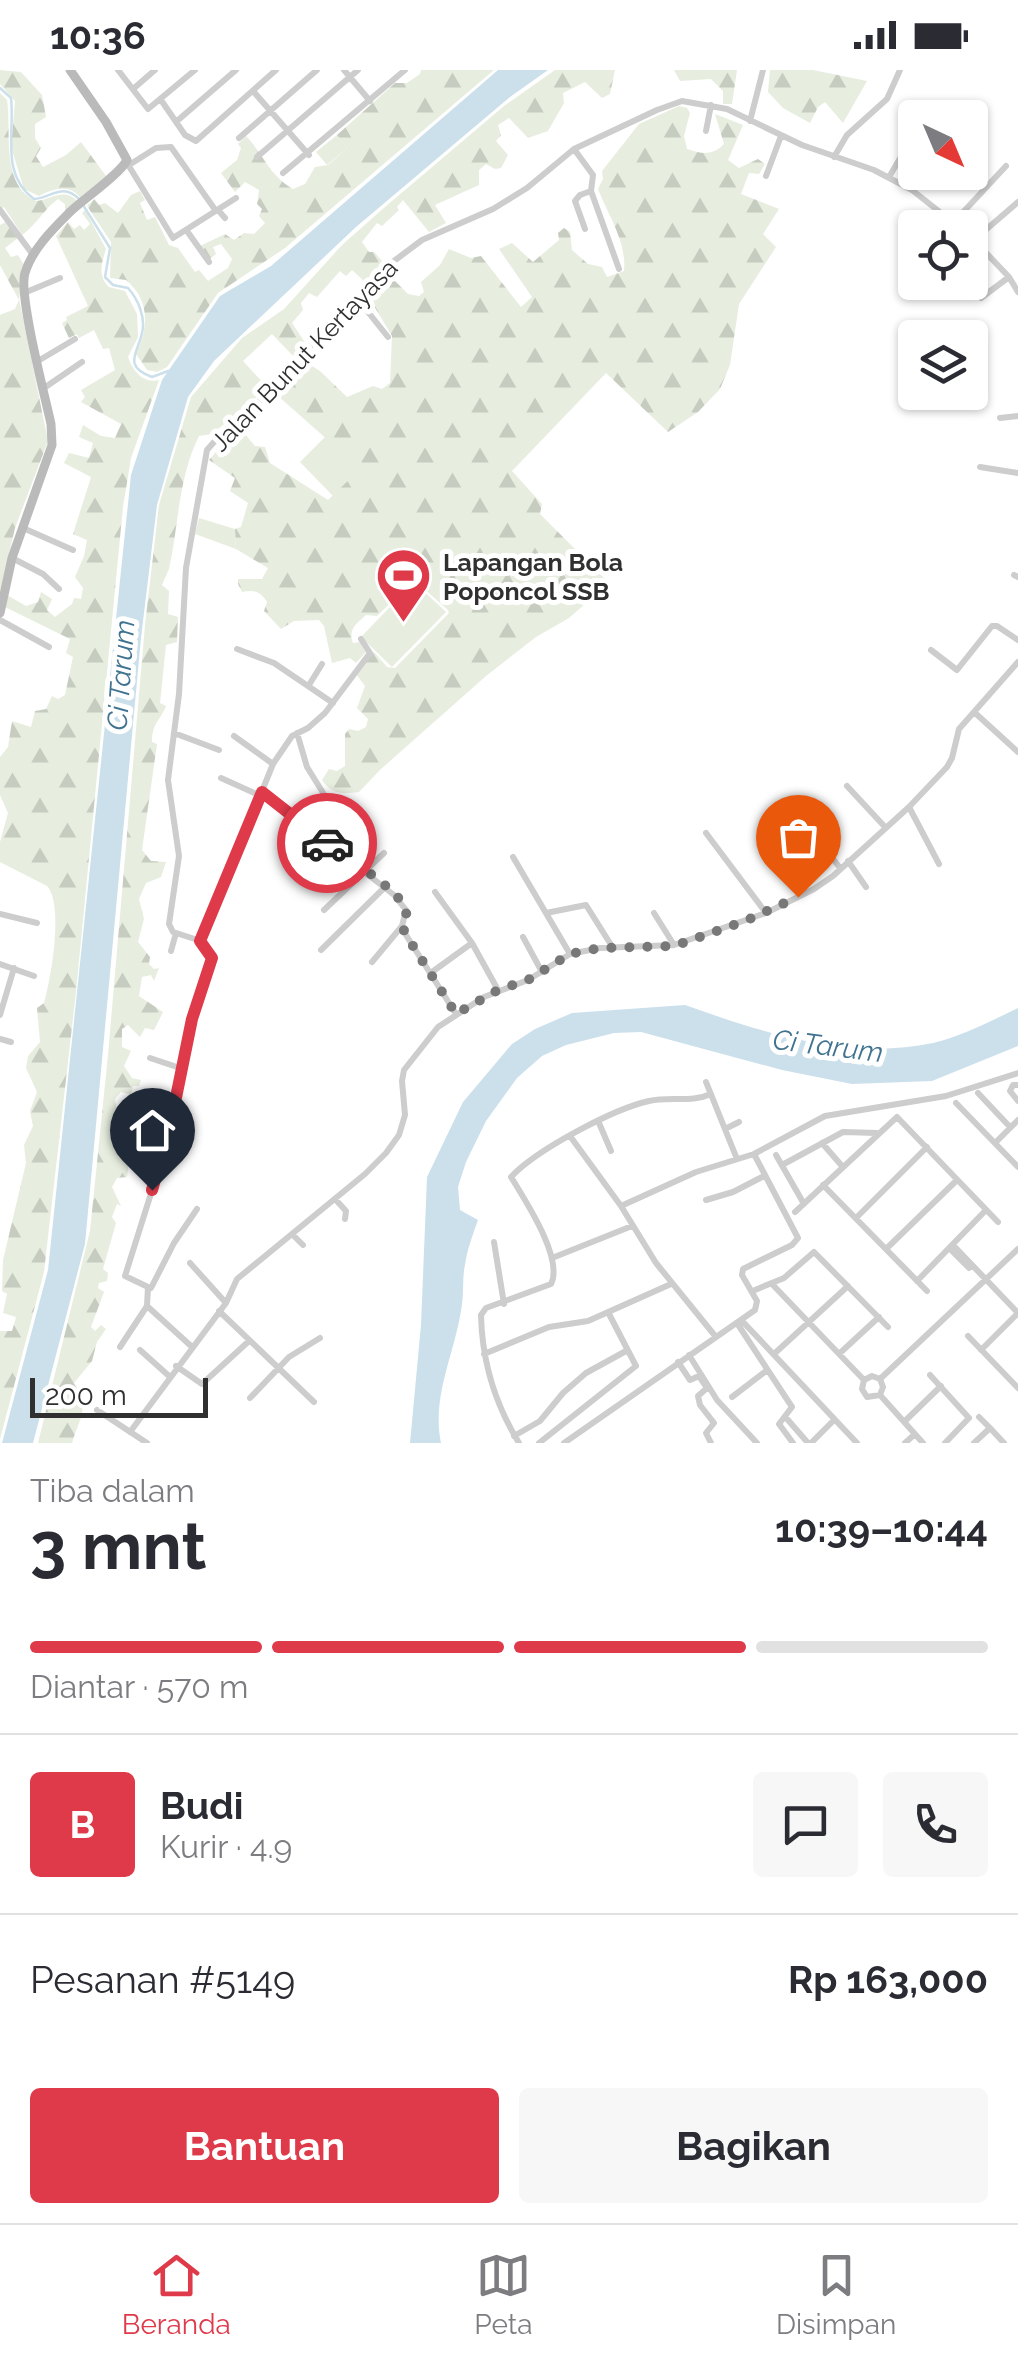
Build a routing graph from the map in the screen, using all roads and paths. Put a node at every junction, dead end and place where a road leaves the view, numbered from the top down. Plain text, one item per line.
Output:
1 (70, 70) edge
2 (118, 70) edge
3 (156, 70) edge
4 (195, 70) edge
5 (235, 70) edge
6 (276, 70) edge
7 (317, 70) edge
8 (344, 70) edge
9 (358, 70) edge
10 (405, 70) edge
11 (763, 70) edge
12 (900, 70) edge
13 (350, 77) junction
14 (134, 88) junction
15 (253, 91) junction
16 (161, 100) junction
17 (370, 102) junction
18 (711, 104) junction
19 (270, 111) junction
20 (177, 120) junction
21 (750, 120) junction
22 (288, 130) junction
23 (706, 131) dead end
24 (781, 136) junction
25 (239, 138) dead end
26 (574, 149) junction
27 (309, 155) junction
28 (256, 157) dead end
29 (834, 157) junction
30 (898, 161) edge
31 (128, 164) junction
32 (1006, 166) dead end
33 (284, 173) dead end
34 (766, 176) dead end
35 (888, 177) junction
36 (591, 191) junction
37 (236, 198) dead end
38 (1018, 202) edge
39 (0, 210) edge
40 (217, 210) junction
41 (938, 210) edge
42 (969, 210) edge
43 (225, 218) dead end
44 (988, 225) edge
45 (584, 230) dead end
46 (186, 231) junction
47 (988, 254) edge
48 (34, 256) junction
49 (210, 262) dead end
50 (620, 269) dead end
51 (1010, 277) junction
52 (60, 278) dead end
53 (1018, 292) edge
54 (23, 293) junction
55 (988, 293) edge
56 (356, 296) junction
57 (388, 337) dead end
58 (74, 339) dead end
59 (38, 360) junction
60 (82, 362) dead end
61 (44, 388) junction
62 (1018, 416) edge
63 (1000, 418) dead end
64 (980, 468) dead end
65 (1018, 474) edge
66 (22, 528) junction
67 (73, 550) dead end
68 (12, 558) junction
69 (59, 589) dead end
70 (0, 617) edge
71 (361, 639) dead end
72 (1018, 640) edge
73 (48, 647) dead end
74 (237, 649) dead end
75 (930, 650) dead end
76 (1018, 662) edge
77 (322, 664) dead end
78 (1015, 673) edge
79 (309, 685) junction
80 (333, 703) junction
81 (974, 712) junction
82 (174, 733) junction
83 (297, 733) junction
84 (234, 736) dead end
85 (219, 750) dead end
86 (1018, 752) edge
87 (273, 764) junction
88 (221, 778) dead end
89 (847, 786) dead end
90 (261, 794) junction
91 (909, 807) junction
92 (804, 821) dead end
93 (304, 825) junction
94 (885, 828) junction
95 (706, 833) dead end
96 (384, 853) dead end
97 (513, 857) dead end
98 (848, 861) junction
99 (938, 864) dead end
100 (840, 868) junction
101 (364, 870) junction
102 (866, 887) dead end
103 (386, 888) junction
104 (435, 892) dead end
105 (324, 910) dead end
106 (546, 913) junction
107 (654, 913) dead end
108 (766, 913) junction
109 (0, 914) edge
110 (37, 924) dead end
111 (402, 926) junction
112 (176, 933) junction
113 (523, 937) dead end
114 (200, 941) junction
115 (472, 943) junction
116 (674, 946) junction
117 (613, 948) junction
118 (321, 950) dead end
119 (171, 951) dead end
120 (570, 954) junction
121 (372, 962) dead end
122 (0, 964) edge
123 (14, 968) junction
124 (432, 972) junction
125 (542, 972) junction
126 (34, 976) dead end
127 (498, 990) junction
128 (456, 1014) junction
129 (0, 1015) edge
130 (0, 1038) edge
131 (11, 1042) dead end
132 (150, 1058) dead end
133 (180, 1068) junction
134 (1018, 1073) edge
135 (706, 1082) dead end
136 (1018, 1085) edge
137 (978, 1093) dead end
138 (711, 1094) junction
139 (1018, 1101) edge
140 (956, 1103) dead end
141 (1018, 1120) edge
142 (739, 1122) dead end
143 (599, 1123) junction
144 (1010, 1127) junction
145 (725, 1129) junction
146 (879, 1133) junction
147 (570, 1136) junction
148 (822, 1143) junction
149 (995, 1143) junction
150 (926, 1146) junction
151 (611, 1151) dead end
152 (754, 1154) junction
153 (776, 1155) dead end
154 (737, 1159) junction
155 (782, 1165) junction
156 (842, 1166) junction
157 (1018, 1167) edge
158 (764, 1176) junction
159 (957, 1180) junction
160 (823, 1185) junction
161 (335, 1199) junction
162 (706, 1200) dead end
163 (804, 1204) junction
164 (621, 1206) junction
165 (197, 1209) dead end
166 (986, 1210) junction
167 (794, 1212) dead end
168 (856, 1218) junction
169 (345, 1219) dead end
170 (998, 1222) dead end
171 (632, 1226) junction
172 (292, 1234) junction
173 (494, 1242) dead end
174 (302, 1245) dead end
175 (951, 1247) junction
176 (1018, 1249) edge
177 (886, 1250) junction
178 (552, 1258) junction
179 (190, 1263) dead end
180 (917, 1281) junction
181 (985, 1281) junction
182 (671, 1284) junction
183 (772, 1284) junction
184 (848, 1286) junction
185 (150, 1290) junction
186 (755, 1290) dead end
187 (927, 1292) dead end
188 (226, 1303) junction
189 (504, 1304) junction
190 (146, 1306) junction
191 (220, 1311) junction
192 (608, 1312) junction
193 (1017, 1314) edge
194 (879, 1317) junction
195 (809, 1321) junction
196 (740, 1323) junction
197 (888, 1328) dead end
198 (968, 1336) dead end
199 (716, 1337) junction
200 (320, 1338) dead end
201 (249, 1341) junction
202 (120, 1346) dead end
203 (192, 1346) junction
204 (140, 1350) dead end
205 (981, 1350) junction
206 (626, 1351) junction
207 (840, 1353) junction
208 (484, 1354) junction
209 (689, 1354) junction
210 (774, 1354) junction
211 (678, 1362) junction
212 (176, 1366) junction
213 (280, 1368) junction
214 (767, 1370) junction
215 (930, 1375) dead end
216 (169, 1376) junction
217 (880, 1379) junction
218 (864, 1380) junction
219 (1016, 1382) edge
220 (940, 1386) junction
221 (880, 1395) junction
222 (732, 1397) dead end
223 (250, 1398) dead end
224 (314, 1402) dead end
225 (97, 1410) dead end
226 (979, 1417) dead end
227 (788, 1420) dead end
228 (834, 1420) junction
229 (904, 1421) junction
230 (990, 1428) junction
231 (130, 1432) junction
232 (579, 1433) junction
233 (915, 1434) junction
234 (516, 1439) edge
235 (788, 1441) edge
236 (756, 1442) edge
237 (147, 1443) edge
238 (539, 1443) edge
239 (564, 1443) edge
240 (586, 1443) edge
241 (710, 1443) edge
242 (809, 1443) edge
243 (857, 1443) edge
244 (905, 1443) edge
245 (922, 1443) edge
246 (945, 1443) edge
247 (974, 1443) edge
248 (1004, 1443) edge

1 - 31 street
2 - 14 street
3 - 14 street
4 - 16 street
5 - 20 street
6 - 15 street
7 - 19 street
8 - 13 street
9 - 13 street
10 - 17 street
11 - 21 street
12 - 29 street
13 - 17 street
13 - 22 street
14 - 16 street
15 - 19 street
15 - 20 street
16 - 20 street
17 - 27 street
18 - 21 street, Jalan Bunut Kertayasa
18 - 23 street
18 - 26 street, Jalan Bunut Kertayasa
19 - 22 street
19 - 25 street
21 - 24 street, Jalan Bunut Kertayasa
22 - 27 street
22 - 28 street
24 - 29 street, Jalan Bunut Kertayasa
24 - 34 street
26 - 36 street
26 - 56 street, Jalan Bunut Kertayasa
27 - 33 street
29 - 35 street, Jalan Bunut Kertayasa
30 - 35 street
31 - 40 street
31 - 46 street
31 - 48 street
32 - 42 street
35 - 41 street, Jalan Bunut Kertayasa
36 - 45 street
36 - 50 street
37 - 40 street
38 - 44 street
39 - 48 street
40 - 43 street
40 - 46 street
46 - 49 street
47 - 51 street
48 - 54 street
51 - 53 street
51 - 55 street
52 - 54 street
54 - 59 street
56 - 57 street
56 - 82 street, Jalan Bunut Kertayasa
58 - 59 street
59 - 61 street
60 - 61 street
61 - 66 street
62 - 63 street
64 - 65 street
66 - 67 street
66 - 68 street
68 - 69 street
68 - 70 street
70 - 73 street
71 - 80 street
72 - 75 street
74 - 79 street
76 - 78 street
77 - 79 street
78 - 81 street
79 - 80 street
80 - 83 street
81 - 86 street
81 - 91 street
82 - 85 street
82 - 112 street, Jalan Bunut Kertayasa
83 - 87 street
83 - 93 street
84 - 87 street
87 - 90 street
88 - 90 street
89 - 94 street
90 - 93 street
90 - 114 street
91 - 94 street
91 - 99 street
92 - 100 street
93 - 101 street
94 - 98 street
95 - 108 street
96 - 101 street
97 - 106 street
98 - 100 street
98 - 102 street
100 - 108 street
101 - 103 street
101 - 105 street
103 - 111 street
103 - 118 street
104 - 115 street
106 - 117 street
106 - 120 street
107 - 116 street
108 - 116 street
109 - 110 street
111 - 121 street
111 - 124 street
112 - 114 street
112 - 119 street
113 - 125 street
114 - 133 street
115 - 124 street
115 - 127 street
116 - 117 street
117 - 120 street
120 - 125 street
122 - 123 street
123 - 126 street
123 - 129 street
124 - 128 street
125 - 127 street
127 - 128 street
128 - 161 street
130 - 131 street
132 - 133 street
133 - 185 street
134 - 152 street
135 - 138 street
136 - 139 street
137 - 144 street
138 - 143 street
138 - 145 street
140 - 149 street
141 - 144 street
142 - 145 street
143 - 147 street
143 - 151 street
144 - 149 street
145 - 154 street
146 - 148 street
146 - 150 street
146 - 156 street
147 - 164 street
147 - 178 street
148 - 155 street
148 - 156 street
149 - 157 street
150 - 159 street
150 - 168 street
152 - 154 street
152 - 158 street
153 - 155 street
154 - 164 street
155 - 163 street
156 - 160 street
158 - 162 street
158 - 196 street
159 - 166 street
159 - 177 street
160 - 163 street
160 - 168 street
161 - 169 street
161 - 172 street
163 - 167 street
164 - 171 street
165 - 185 street
166 - 170 street
166 - 175 street
168 - 177 street
171 - 178 street
171 - 182 street
172 - 174 street
172 - 188 street
173 - 189 street
175 - 180 street
175 - 181 street
176 - 181 street
177 - 180 street
178 - 189 street
179 - 188 street
180 - 187 street
181 - 193 street
181 - 217 street
182 - 192 street
182 - 199 street
183 - 184 street
183 - 186 street
183 - 195 street
184 - 194 street
184 - 195 street
185 - 190 street
188 - 191 street
189 - 208 street
190 - 202 street
190 - 203 street
191 - 201 street
191 - 203 street
192 - 206 street
192 - 208 street
193 - 205 street
194 - 197 street
194 - 207 street
195 - 207 street
195 - 210 street
196 - 199 street
196 - 210 street
196 - 214 street
198 - 205 street
199 - 209 street
200 - 213 street
201 - 212 street
201 - 213 street
203 - 212 street
204 - 216 street
205 - 219 street
206 - 234 street
206 - 238 street
207 - 218 street
208 - 234 street
209 - 211 street
209 - 236 street
210 - 228 street
211 - 232 street
211 - 241 street
212 - 216 street
213 - 223 street
213 - 224 street
214 - 222 street
214 - 235 street
215 - 220 street
216 - 231 street
217 - 218 street
217 - 221 street
218 - 221 street
220 - 229 street
220 - 246 street
221 - 229 street
225 - 231 street
226 - 230 street
227 - 242 street
228 - 242 street
228 - 243 street
229 - 233 street
230 - 247 street
230 - 248 street
231 - 237 street
232 - 239 street
232 - 240 street
233 - 244 street
233 - 245 street

